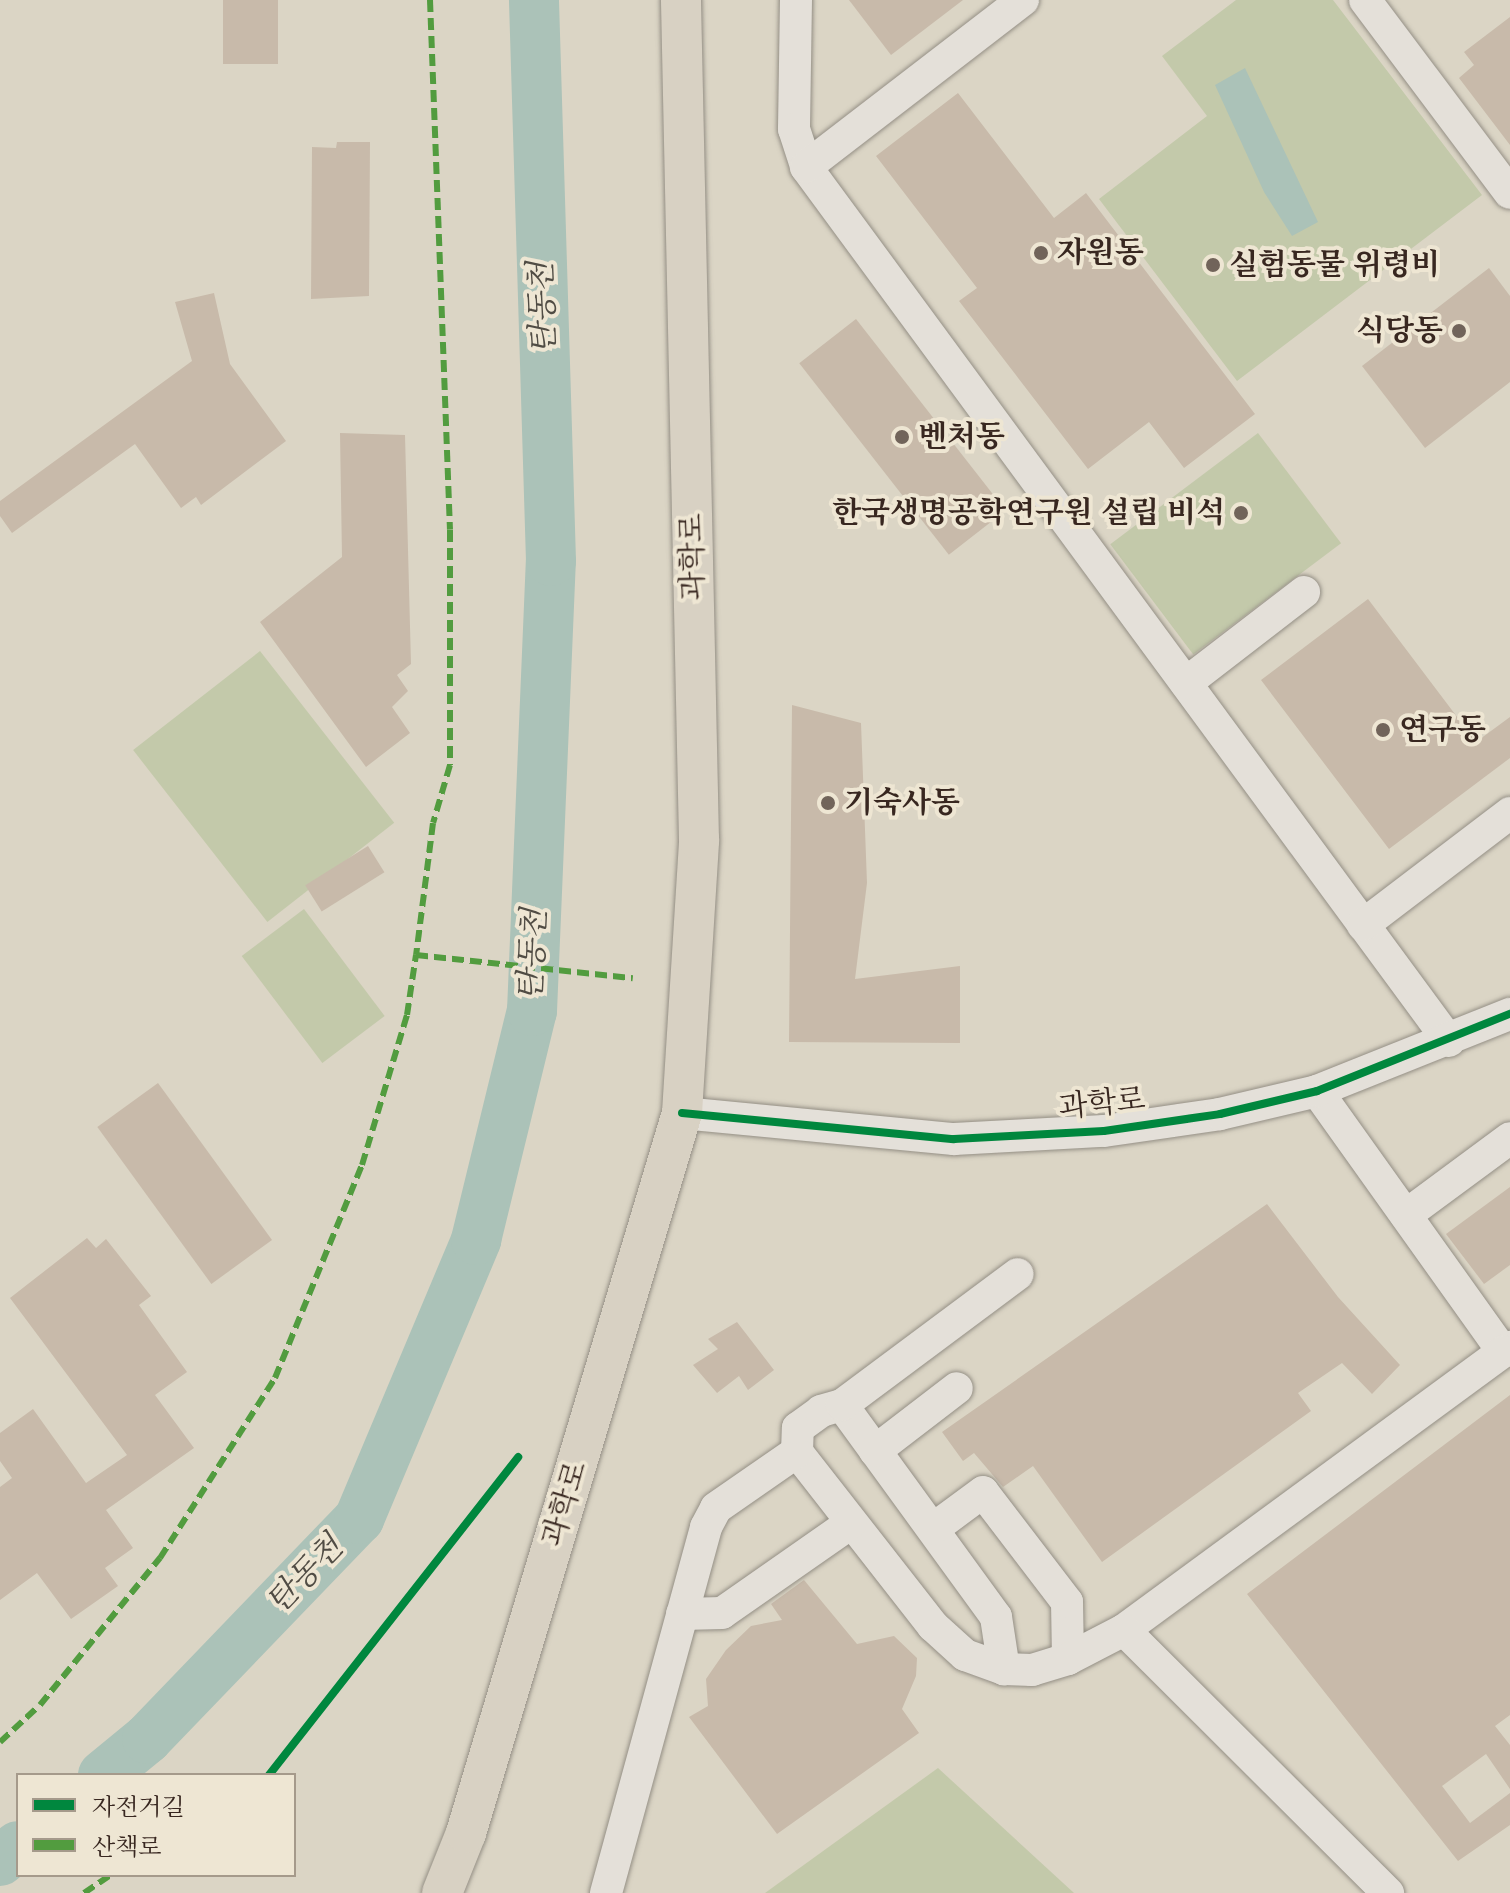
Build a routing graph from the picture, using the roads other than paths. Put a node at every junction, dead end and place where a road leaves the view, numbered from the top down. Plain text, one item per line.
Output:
1 (681, 0) edge
2 (796, 0) edge
3 (1023, 0) edge
4 (1365, 0) edge
5 (806, 167) junction
6 (1510, 193) edge
7 (1304, 592) dead end
8 (1186, 683) junction
9 (1510, 813) edge
10 (1363, 925) junction
11 (1510, 1014) edge
12 (1449, 1041) junction
13 (1317, 1091) junction
14 (682, 1113) junction
15 (1510, 1138) edge
16 (1406, 1215) junction
17 (1018, 1274) dead end
18 (1507, 1350) edge
19 (957, 1388) dead end
20 (842, 1405) junction
21 (875, 1451) junction
22 (797, 1452) junction
23 (851, 1523) junction
24 (933, 1529) junction
25 (682, 1614) junction
26 (1124, 1630) junction
27 (1068, 1659) junction
28 (1004, 1669) junction
29 (442, 1893) edge
30 (606, 1893) edge
31 (1388, 1893) edge

1 - 14 main road, 과학로
2 - 5 street
3 - 5 street
4 - 6 street
5 - 8 street
7 - 8 street
8 - 10 street
9 - 10 street
10 - 12 street
11 - 12 street, 과학로
12 - 13 street, 과학로
13 - 14 street, 과학로
13 - 16 street
14 - 29 main road, 과학로
15 - 16 street
16 - 18 street
17 - 20 street
18 - 26 street
19 - 21 street
20 - 21 street
20 - 22 street
21 - 24 street
22 - 23 street
22 - 25 street
23 - 25 street
23 - 28 street
24 - 27 street
24 - 28 street
25 - 30 street
26 - 27 street
26 - 31 street
27 - 28 street

